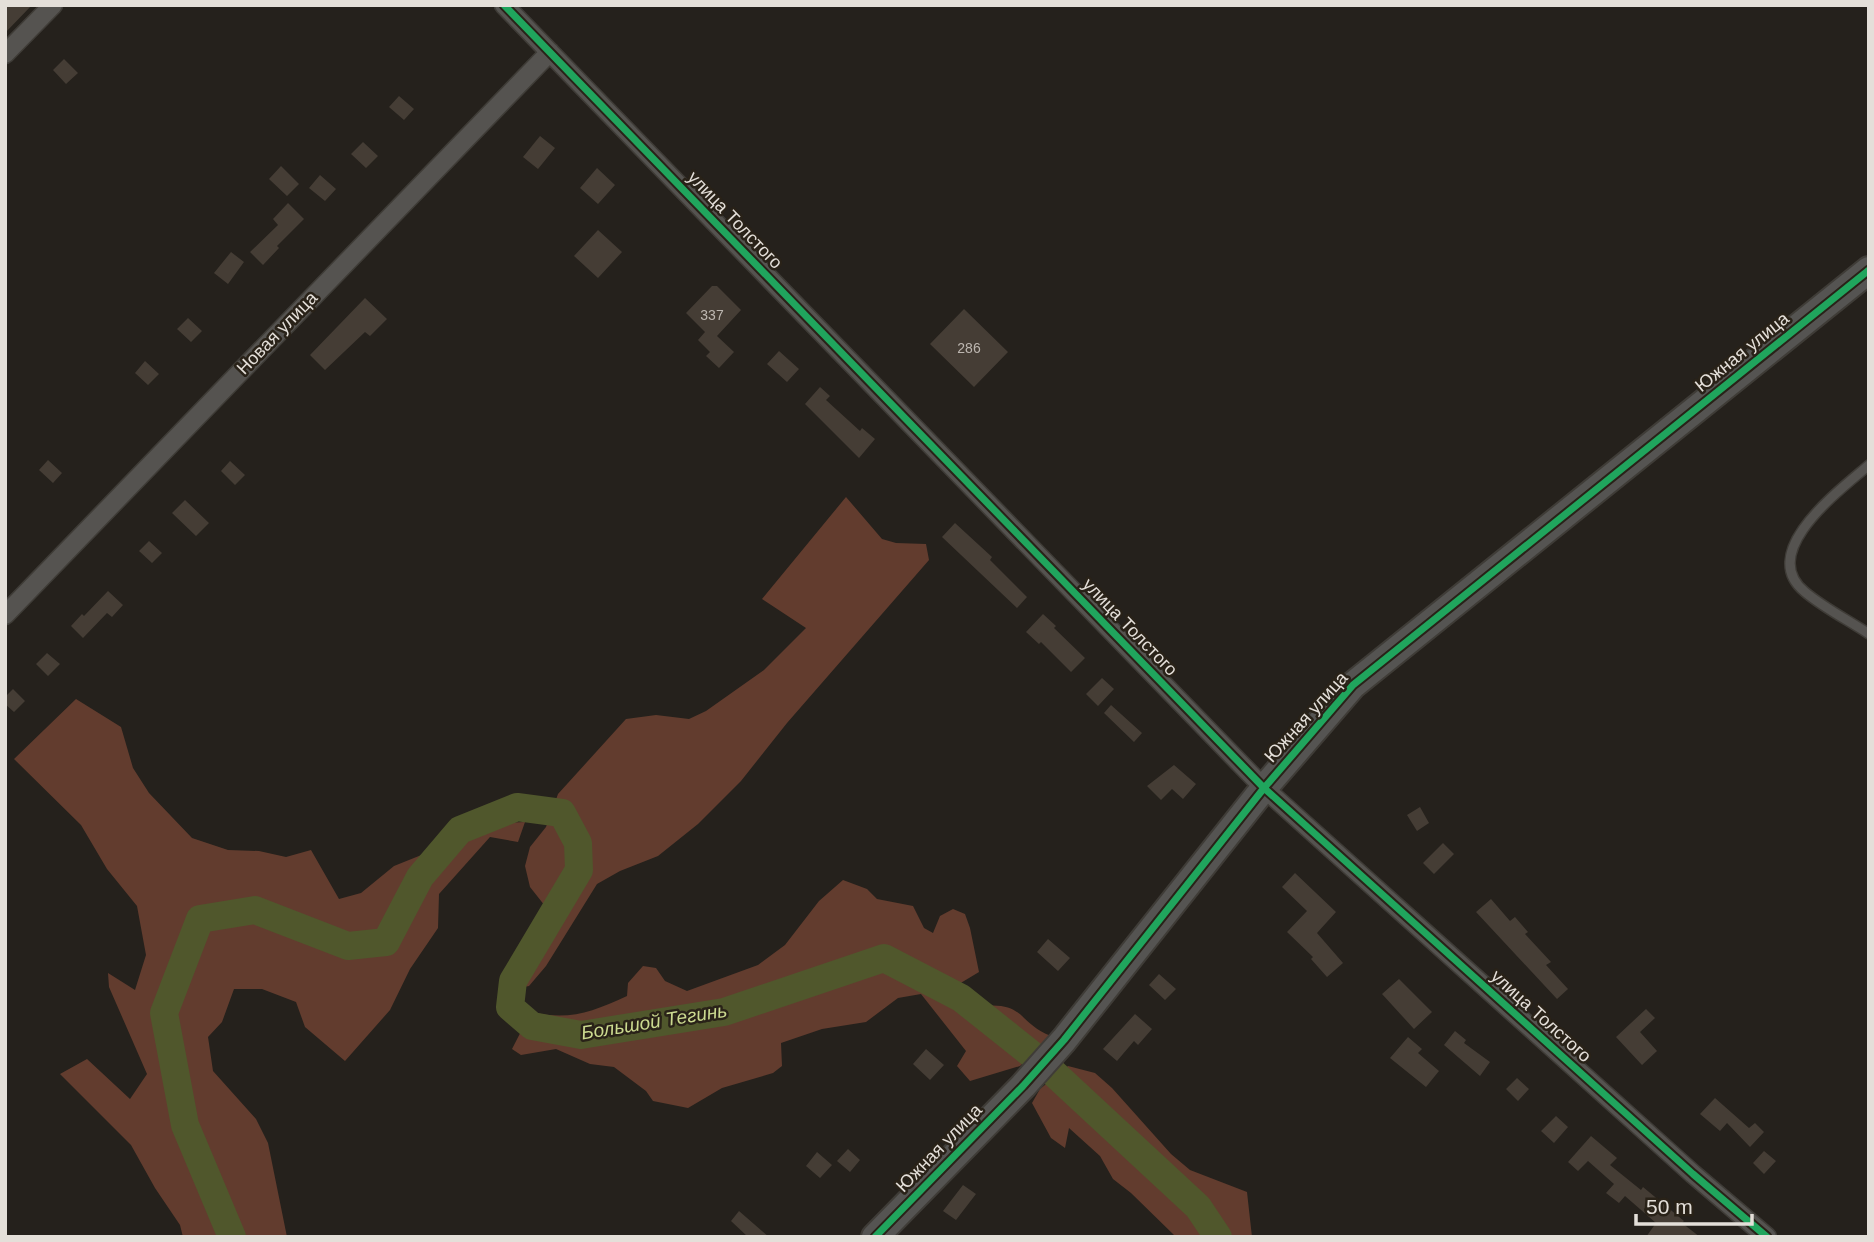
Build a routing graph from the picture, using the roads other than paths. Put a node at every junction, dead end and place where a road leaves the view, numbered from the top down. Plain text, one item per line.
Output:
1 (53, 5) edge
2 (504, 5) edge
3 (550, 52) junction
4 (5, 54) edge
5 (1869, 271) edge
6 (1869, 465) edge
7 (5, 615) edge
8 (1869, 634) edge
9 (1264, 788) junction
10 (875, 1237) edge
11 (1768, 1237) edge

1 - 4 street
2 - 3 street, улица Толстого
3 - 7 street, Новая улица
3 - 9 street, улица Толстого
5 - 9 street, Южная улица
6 - 8 lane
9 - 10 street, Южная улица
9 - 11 street, улица Толстого

